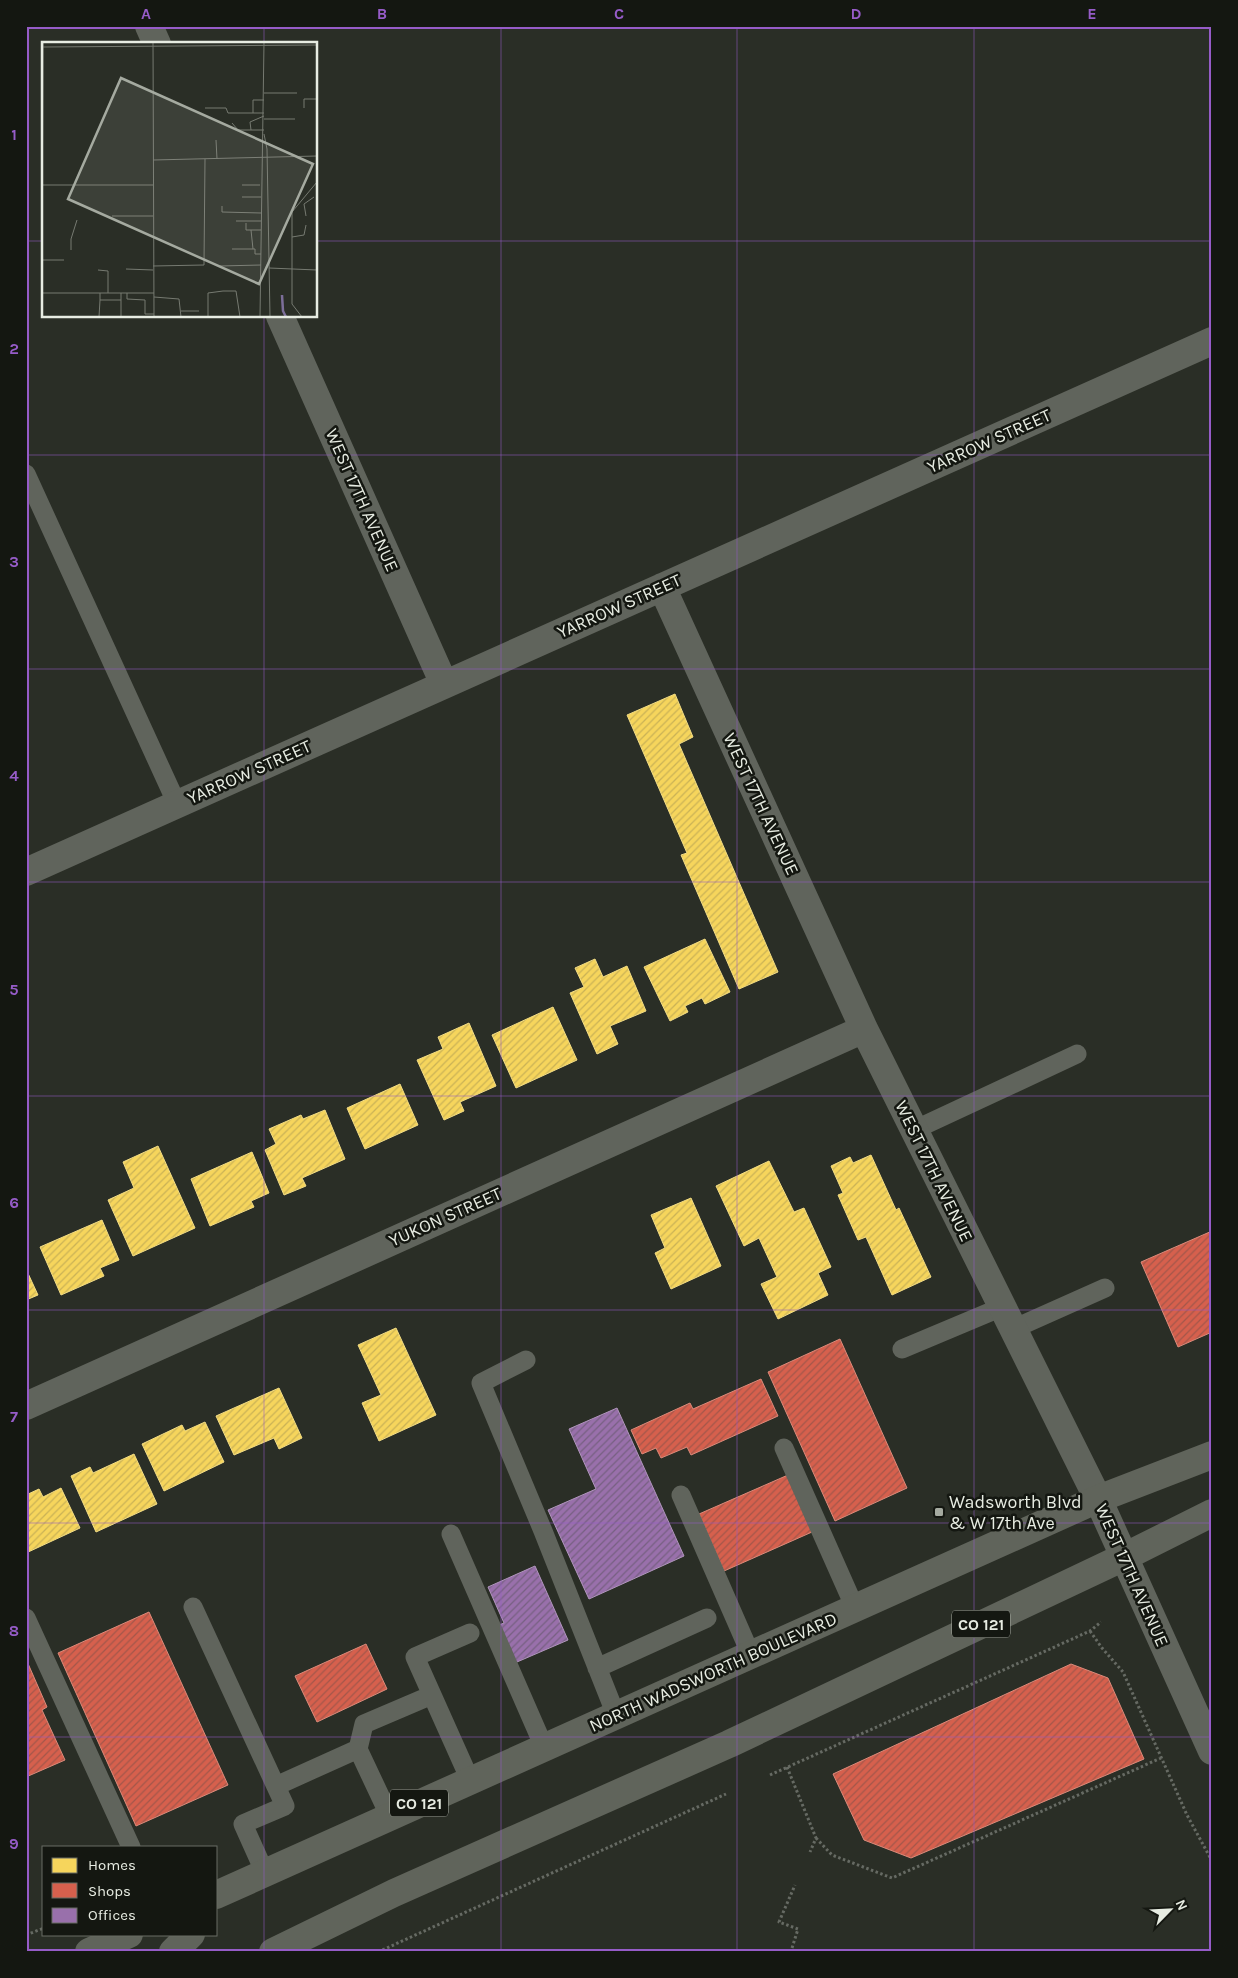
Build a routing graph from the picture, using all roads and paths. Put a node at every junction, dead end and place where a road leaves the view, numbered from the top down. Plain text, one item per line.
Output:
1 (149, 26) edge
2 (156, 42) edge
3 (281, 318) edge
4 (1212, 341) edge
5 (26, 474) edge
6 (662, 587) junction
7 (444, 684) junction
8 (177, 804) junction
9 (26, 872) edge
10 (864, 1029) junction
11 (1076, 1054) dead end
12 (914, 1130) junction
13 (1104, 1288) dead end
14 (1008, 1318) junction
15 (902, 1349) dead end
16 (526, 1360) dead end
17 (26, 1406) edge
18 (784, 1448) dead end
19 (1212, 1455) edge
20 (681, 1495) dead end
21 (1098, 1499) junction
22 (1212, 1513) edge
23 (451, 1534) dead end
24 (1124, 1557) junction
25 (193, 1607) dead end
26 (855, 1608) junction
27 (26, 1618) edge
28 (707, 1618) dead end
29 (1101, 1622) dead end
30 (1090, 1631) junction
31 (470, 1633) dead end
32 (751, 1655) junction
33 (598, 1668) junction
34 (432, 1695) junction
35 (616, 1715) junction
36 (544, 1747) junction
37 (358, 1749) junction
38 (1212, 1752) edge
39 (1161, 1758) junction
40 (787, 1767) junction
41 (770, 1775) dead end
42 (470, 1780) junction
43 (276, 1786) junction
44 (726, 1794) dead end
45 (390, 1817) junction
46 (816, 1838) junction
47 (131, 1846) edge
48 (810, 1852) dead end
49 (1212, 1861) edge
50 (256, 1876) junction
51 (795, 1886) dead end
52 (218, 1894) edge
53 (218, 1908) edge
54 (42, 1929) edge
55 (26, 1935) edge
56 (125, 1936) edge
57 (189, 1936) edge
58 (792, 1948) dead end
59 (89, 1952) edge
60 (173, 1952) edge
61 (273, 1952) edge
62 (378, 1952) edge

1 - 2 street
3 - 7 street, WEST 17TH AVENUE
4 - 6 street, YARROW STREET
5 - 8 lane
6 - 7 street, YARROW STREET
6 - 10 street, WEST 17TH AVENUE
7 - 8 street, YARROW STREET
8 - 9 street, YARROW STREET
10 - 12 street, WEST 17TH AVENUE
10 - 17 street, YUKON STREET
11 - 12 lane
12 - 14 street, WEST 17TH AVENUE
13 - 14 lane
14 - 15 lane
14 - 21 street, WEST 17TH AVENUE
16 - 33 lane
18 - 26 lane
19 - 21 main road, NORTH WADSWORTH BOULEVARD / CO 121
20 - 32 lane
21 - 24 street, WEST 17TH AVENUE
21 - 26 main road, NORTH WADSWORTH BOULEVARD / CO 121
22 - 24 main road, CO 121
23 - 36 lane
24 - 38 street, WEST 17TH AVENUE
24 - 61 main road, CO 121
25 - 43 lane
26 - 32 main road, NORTH WADSWORTH BOULEVARD / CO 121
27 - 47 lane
28 - 33 lane
29 - 30 path
30 - 39 path
30 - 40 path
31 - 34 lane
32 - 35 main road, NORTH WADSWORTH BOULEVARD / CO 121
33 - 35 lane
34 - 37 lane
34 - 42 lane
35 - 36 main road, NORTH WADSWORTH BOULEVARD / CO 121
36 - 42 main road, NORTH WADSWORTH BOULEVARD / CO 121
37 - 43 lane
37 - 45 lane
39 - 46 path
39 - 49 path
40 - 41 path
40 - 46 path
42 - 45 main road, NORTH WADSWORTH BOULEVARD / CO 121
43 - 50 lane
44 - 62 path
45 - 50 main road, NORTH WADSWORTH BOULEVARD / CO 121
46 - 48 path
50 - 52 main road, NORTH WADSWORTH BOULEVARD / CO 121
50 - 53 main road
51 - 58 path
54 - 55 path
56 - 59 main road
57 - 60 main road

